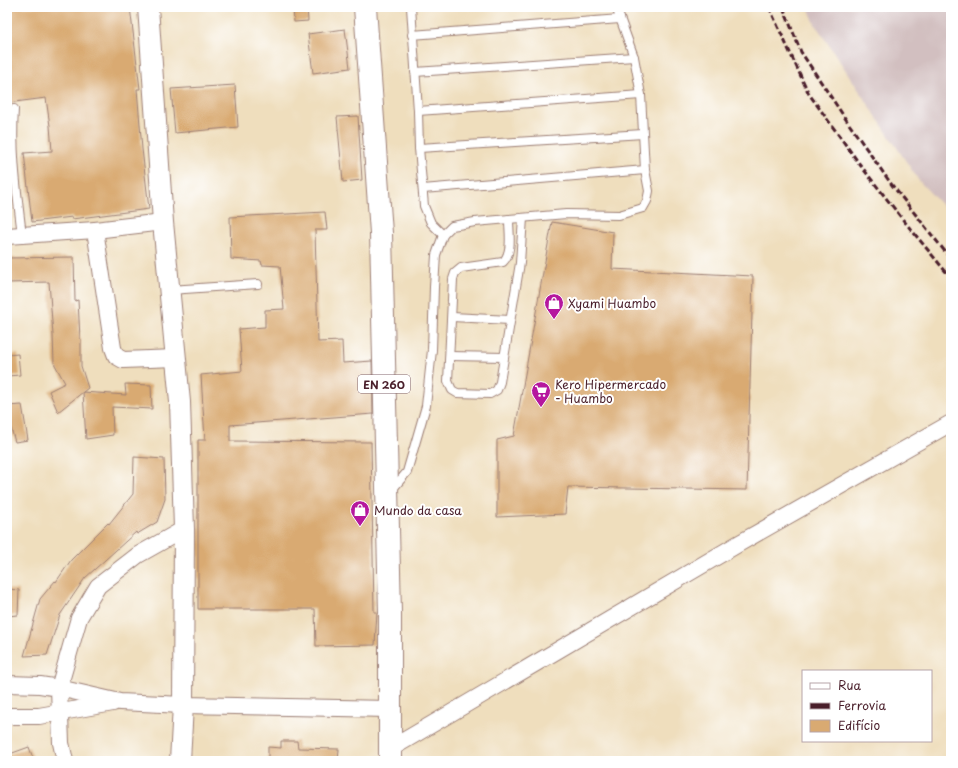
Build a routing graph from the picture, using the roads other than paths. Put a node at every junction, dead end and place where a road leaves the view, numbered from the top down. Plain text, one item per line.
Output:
1 (148, 7) edge
2 (365, 7) edge
3 (411, 7) edge
4 (616, 7) edge
5 (620, 19) junction
6 (412, 36) junction
7 (634, 57) junction
8 (415, 72) junction
9 (640, 95) junction
10 (14, 109) dead end
11 (418, 111) junction
12 (643, 134) junction
13 (419, 148) junction
14 (645, 170) junction
15 (423, 189) junction
16 (523, 218) junction
17 (509, 219) junction
18 (163, 222) junction
19 (95, 230) junction
20 (443, 235) junction
21 (14, 236) edge
22 (258, 284) dead end
23 (170, 290) junction
24 (452, 317) junction
25 (510, 320) junction
26 (450, 356) junction
27 (504, 357) junction
28 (176, 358) junction
29 (951, 423) edge
30 (386, 496) junction
31 (184, 529) junction
32 (7, 684) edge
33 (59, 688) junction
34 (120, 702) junction
35 (183, 705) junction
36 (390, 709) junction
37 (60, 713) junction
38 (7, 716) edge
39 (390, 755) edge
40 (65, 761) edge
41 (180, 761) edge

1 - 18 street
2 - 30 main road, EN 260
3 - 6 lane
4 - 5 lane
5 - 6 lane
5 - 7 lane
6 - 8 lane
7 - 8 lane
7 - 9 lane
8 - 11 lane
9 - 11 lane
9 - 12 lane
10 - 21 lane
11 - 13 lane
12 - 13 lane
12 - 14 lane
13 - 15 lane
14 - 15 lane
14 - 16 lane
15 - 20 lane
16 - 17 lane
16 - 25 lane
17 - 20 lane
17 - 24 lane
18 - 19 street
18 - 23 street
19 - 21 street
19 - 28 street
20 - 30 lane
22 - 23 lane
23 - 28 street
24 - 25 lane
24 - 26 lane
25 - 27 lane
26 - 27 lane
26 - 27 lane
28 - 31 street
29 - 39 street
30 - 36 main road, EN 260
31 - 33 street
31 - 35 street
32 - 33 street
33 - 34 street
33 - 37 street
34 - 35 street
34 - 37 street
35 - 36 street
35 - 41 street
36 - 39 main road, EN 260
37 - 38 street
37 - 40 street

